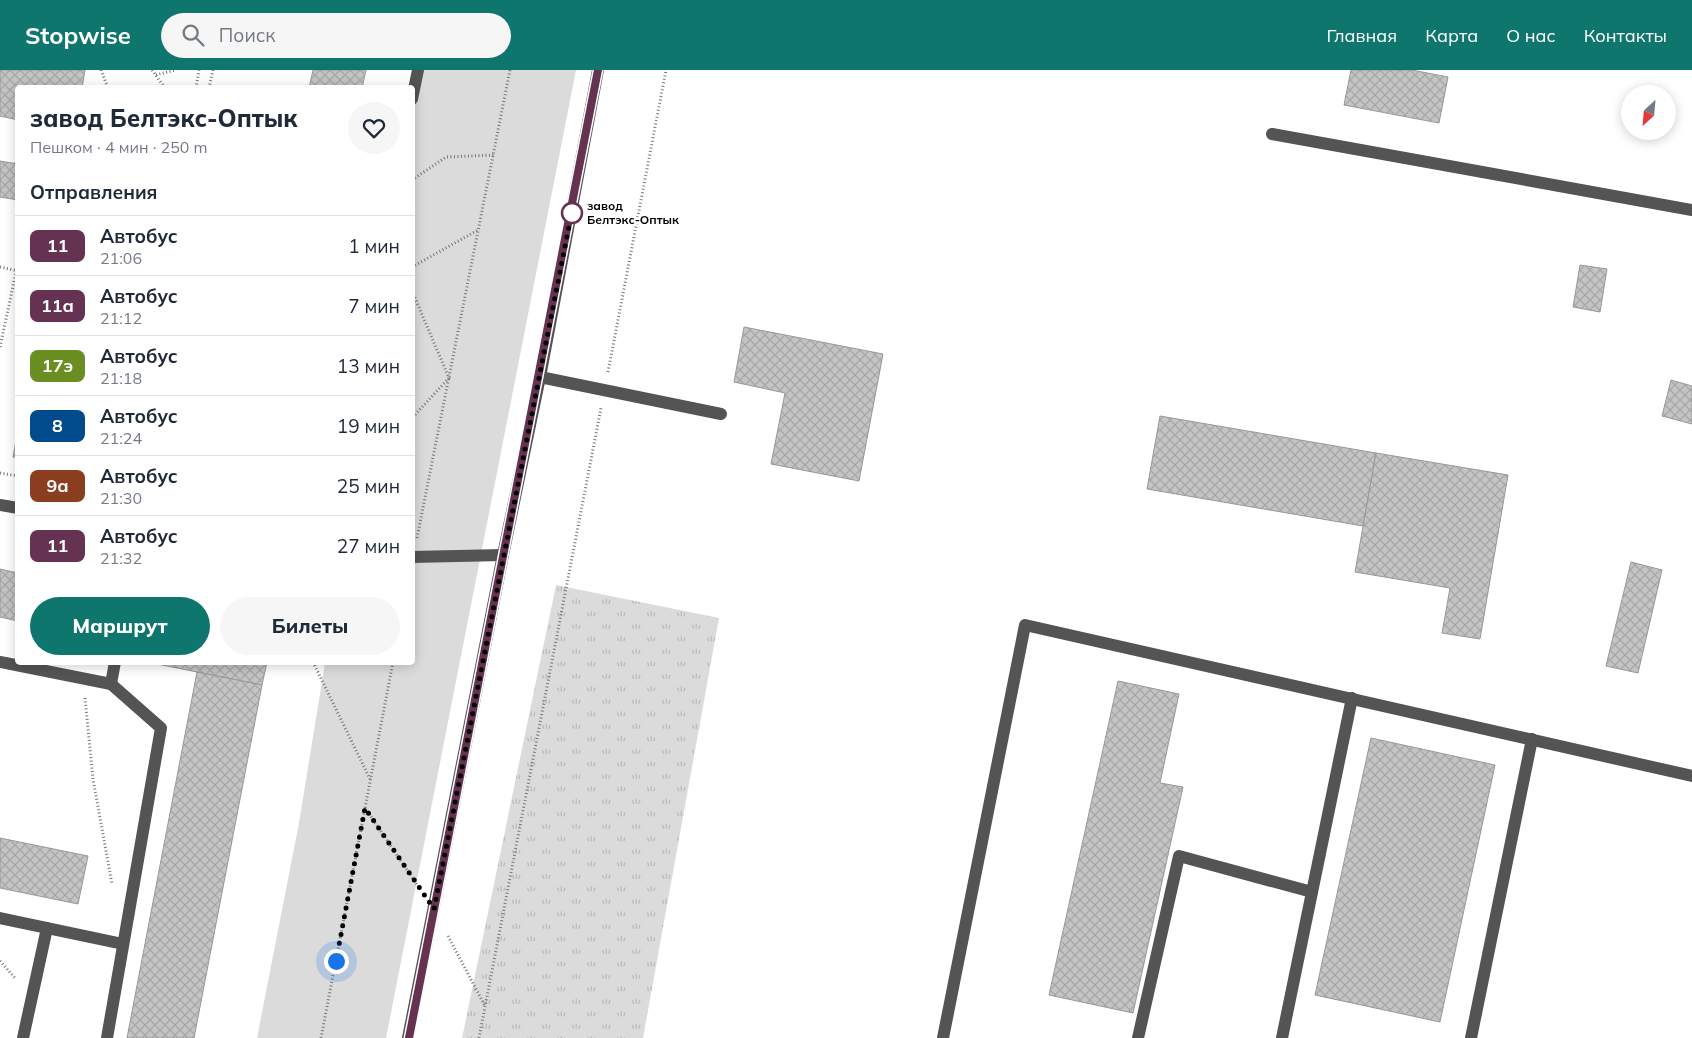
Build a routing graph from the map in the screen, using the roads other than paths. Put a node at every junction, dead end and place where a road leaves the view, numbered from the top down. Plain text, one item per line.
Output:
1 (418, 70) edge
2 (598, 70) edge
3 (415, 85) edge
4 (1272, 134) dead end
5 (1692, 210) edge
6 (540, 377) junction
7 (721, 414) dead end
8 (0, 505) edge
9 (15, 508) edge
10 (503, 555) junction
11 (415, 557) edge
12 (0, 662) edge
13 (114, 665) edge
14 (111, 684) junction
15 (1352, 698) junction
16 (1532, 739) junction
17 (1692, 776) edge
18 (1312, 892) junction
19 (0, 918) edge
20 (47, 928) junction
21 (123, 944) junction
22 (23, 1038) edge
23 (107, 1038) edge
24 (408, 1038) edge
25 (943, 1038) edge
26 (1138, 1038) edge
27 (1282, 1038) edge
28 (1472, 1038) edge

1 - 3 street
2 - 6 street
4 - 5 street
6 - 7 street
6 - 10 street
8 - 9 street
10 - 11 street
10 - 24 street
12 - 14 street
13 - 14 street
14 - 21 street
15 - 16 street
15 - 18 street
15 - 25 street
16 - 17 street
16 - 28 street
18 - 26 street
18 - 27 street
19 - 20 street
20 - 21 street
20 - 22 street
21 - 23 street

